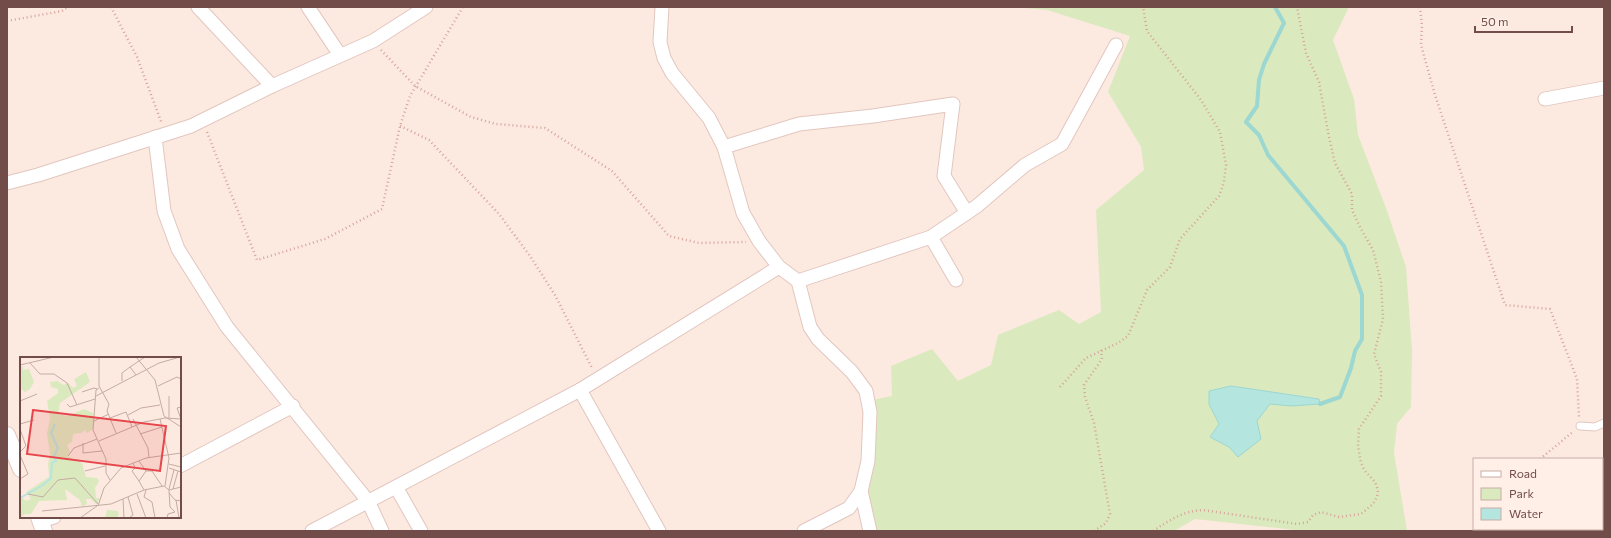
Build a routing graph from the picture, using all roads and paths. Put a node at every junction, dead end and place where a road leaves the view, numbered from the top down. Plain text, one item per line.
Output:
1 (68, 7) edge
2 (111, 7) edge
3 (198, 7) edge
4 (308, 7) edge
5 (426, 7) edge
6 (463, 7) edge
7 (662, 7) edge
8 (1143, 7) edge
9 (1296, 7) edge
10 (1420, 7) edge
11 (7, 20) edge
12 (373, 41) junction
13 (1116, 45) dead end
14 (340, 55) junction
15 (272, 86) junction
16 (415, 86) junction
17 (1604, 88) edge
18 (1545, 99) dead end
19 (202, 120) junction
20 (400, 126) junction
21 (160, 136) junction
22 (724, 147) junction
23 (7, 183) edge
24 (967, 213) junction
25 (931, 237) junction
26 (759, 241) junction
27 (780, 267) junction
28 (956, 280) dead end
29 (798, 281) junction
30 (1100, 350) junction
31 (598, 379) junction
32 (1060, 387) dead end
33 (580, 390) junction
34 (293, 406) junction
35 (1604, 423) edge
36 (1580, 426) junction
37 (7, 434) edge
38 (1541, 458) edge
39 (181, 465) edge
40 (20, 466) edge
41 (396, 487) junction
42 (861, 491) junction
43 (368, 501) junction
44 (312, 531) edge
45 (382, 531) edge
46 (421, 531) edge
47 (659, 531) edge
48 (804, 531) edge
49 (870, 531) edge
50 (1094, 531) edge
51 (1153, 531) edge

1 - 11 path
2 - 21 path
3 - 15 street
4 - 14 street
5 - 12 street
6 - 16 path
7 - 22 street
8 - 30 path
9 - 51 path
10 - 36 path
12 - 14 street
12 - 16 path
13 - 24 street
14 - 15 street
15 - 19 street
16 - 20 path
16 - 26 path
17 - 18 street
19 - 20 path
19 - 21 street
20 - 31 path
21 - 23 street
21 - 34 street
22 - 24 street
22 - 26 street
24 - 25 street
25 - 28 street
25 - 29 street
26 - 27 street
27 - 29 street
27 - 31 street
29 - 42 street
30 - 32 path
30 - 50 path
31 - 33 street
33 - 41 street
33 - 47 street
34 - 39 street
34 - 43 street
35 - 36 lane
36 - 38 path
37 - 40 street
41 - 43 street
41 - 46 street
42 - 48 street
42 - 49 street
43 - 44 street
43 - 45 street

